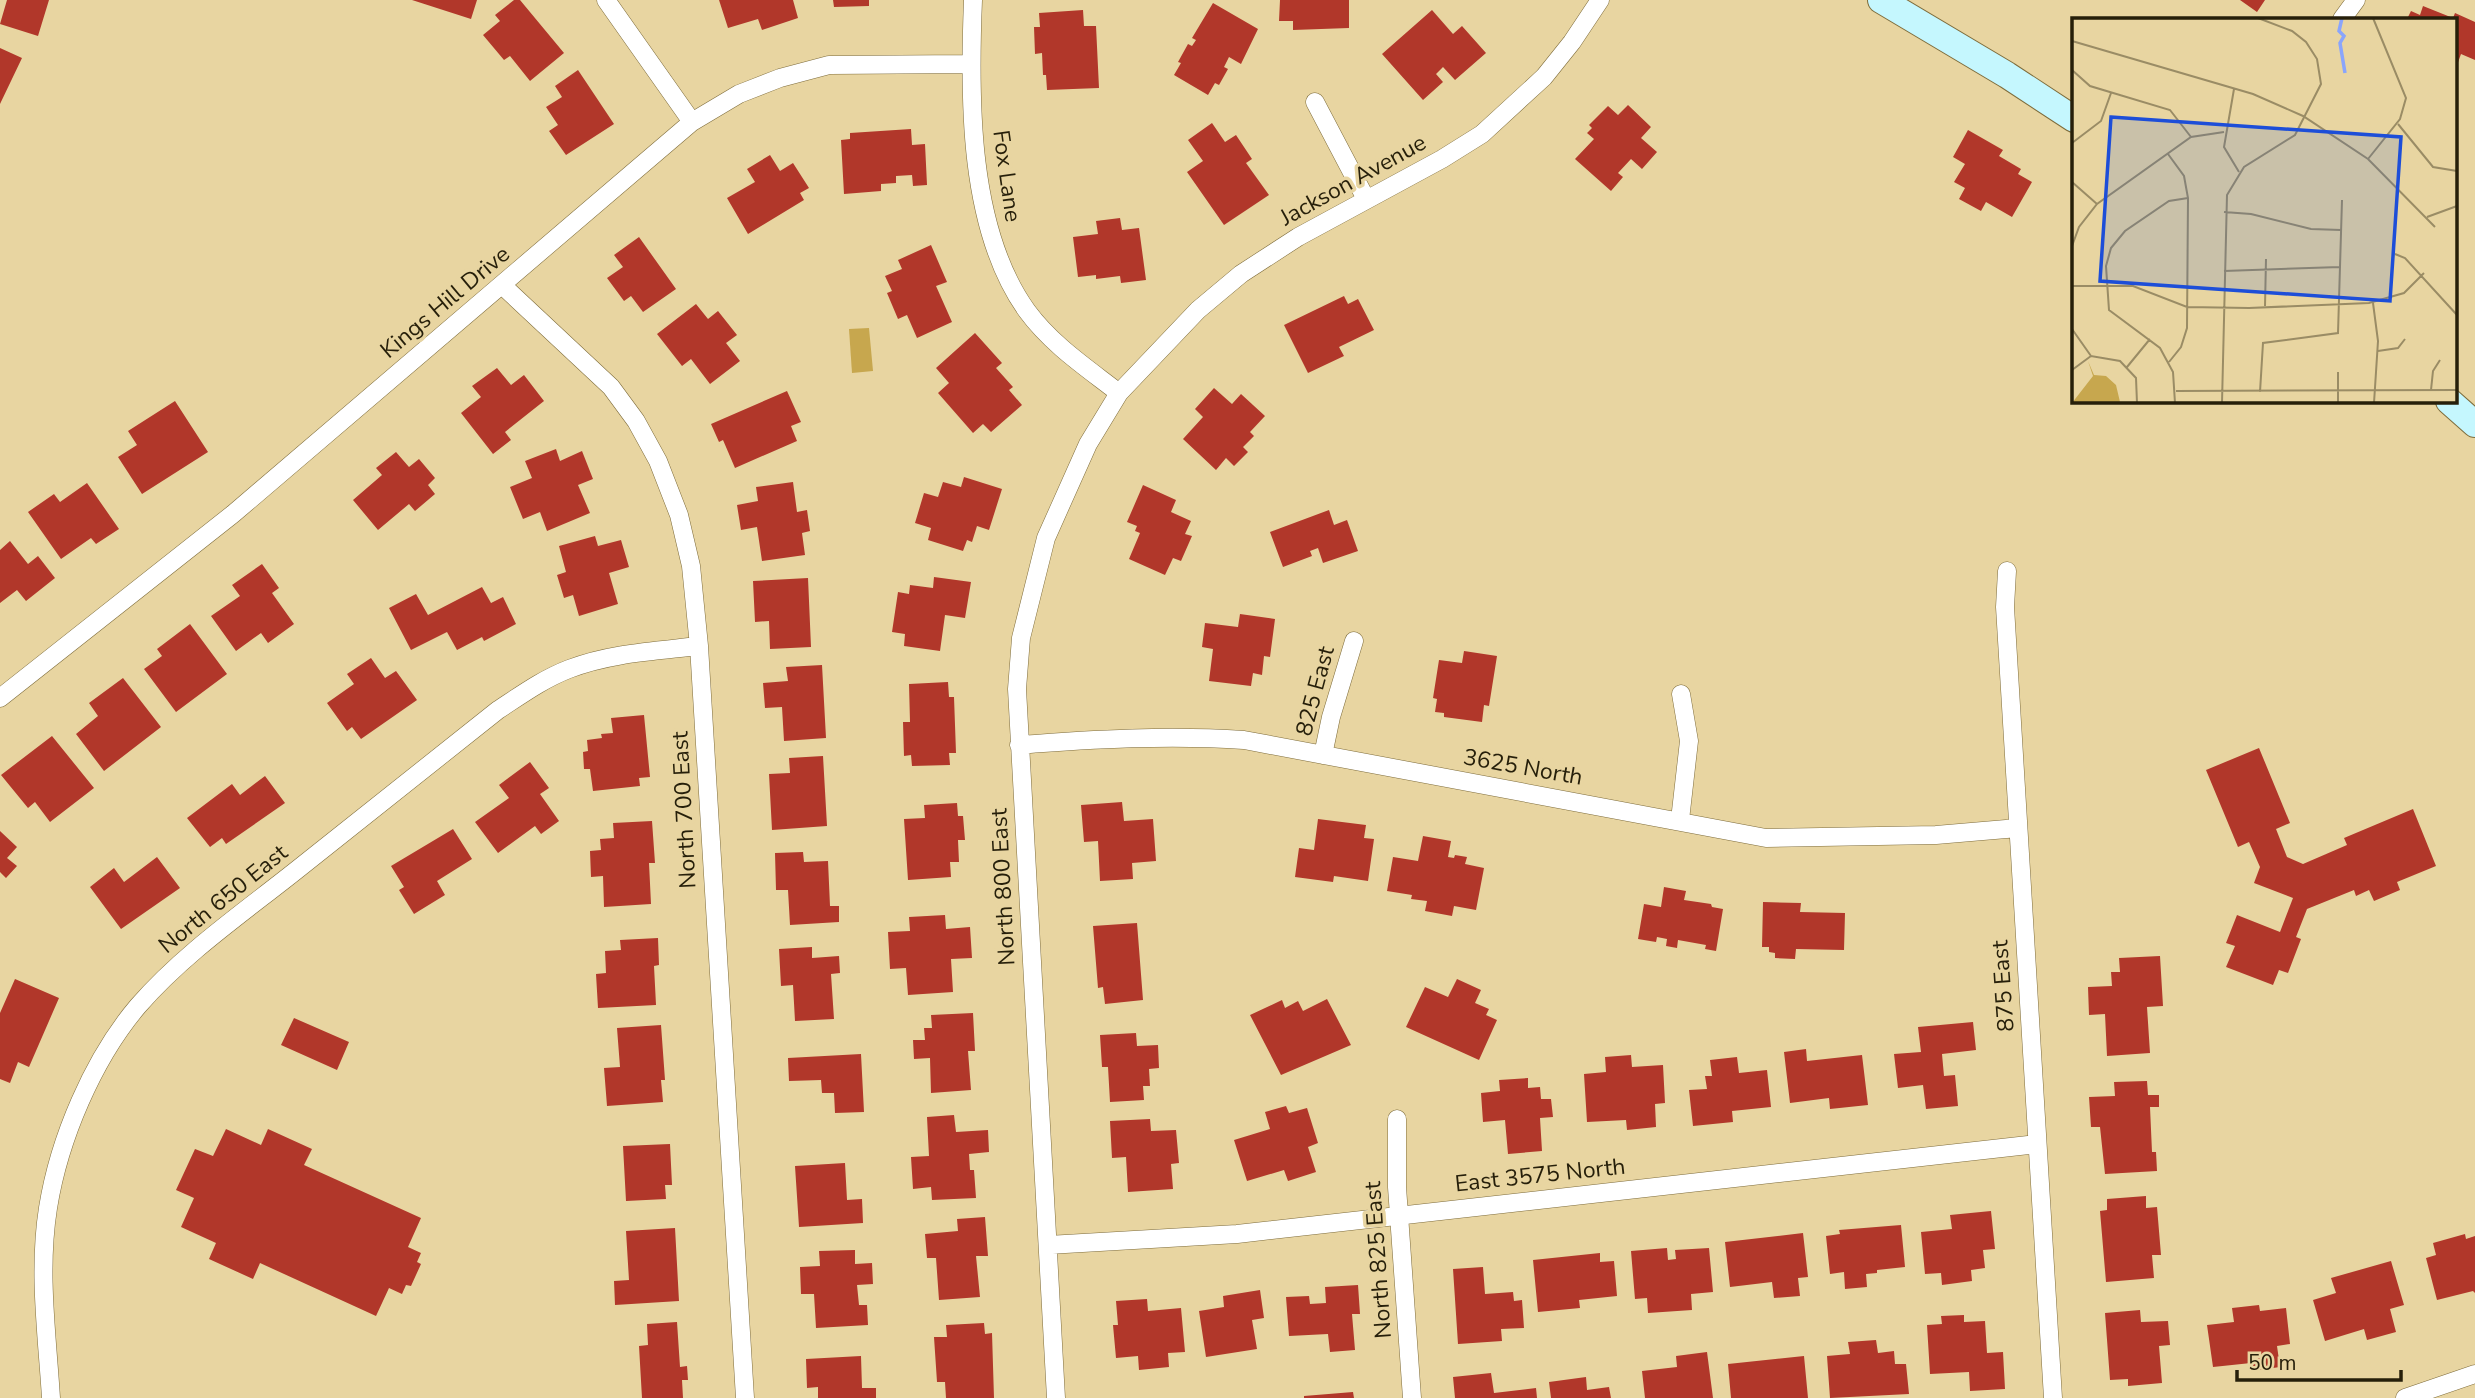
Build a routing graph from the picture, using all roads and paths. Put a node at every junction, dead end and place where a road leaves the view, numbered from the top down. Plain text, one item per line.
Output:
1 (606, 0) edge
2 (973, 0) edge
3 (1600, 0) edge
4 (1881, 0) edge
5 (2356, 0) edge
6 (2343, 18) edge
7 (970, 64) junction
8 (1315, 102) dead end
9 (2072, 118) edge
10 (692, 122) junction
11 (1366, 199) junction
12 (502, 285) junction
13 (1119, 393) junction
14 (2450, 402) edge
15 (2475, 424) edge
16 (2007, 571) dead end
17 (1354, 641) dead end
18 (699, 646) junction
19 (1681, 694) dead end
20 (0, 698) edge
21 (1019, 745) junction
22 (1323, 755) junction
23 (1680, 820) junction
24 (2018, 828) junction
25 (1397, 1119) dead end
26 (2037, 1143) junction
27 (1400, 1215) junction
28 (1048, 1245) junction
29 (2475, 1374) edge
30 (51, 1398) edge
31 (744, 1398) edge
32 (1056, 1398) edge
33 (1412, 1398) edge
34 (2053, 1398) edge
35 (2405, 1398) edge

1 - 10 street
2 - 7 street, Fox Lane
3 - 11 street, Jackson Avenue
4 - 9 street
5 - 6 street
7 - 10 street, Kings Hill Drive
7 - 13 street, Fox Lane
8 - 11 street
10 - 12 street, Kings Hill Drive
11 - 13 street, Jackson Avenue
12 - 18 street, North 700 East
12 - 20 street, Kings Hill Drive
13 - 21 street, North 800 East
14 - 15 street
16 - 24 street, 875 East
17 - 22 street, 825 East
18 - 30 street, North 650 East
18 - 31 street, North 700 East
19 - 23 street
21 - 22 street, 3625 North
21 - 28 street, North 800 East
22 - 23 street, 3625 North
23 - 24 street, 3625 North
24 - 26 street, 875 East
25 - 27 street, North 825 East
26 - 27 street, East 3575 North
26 - 34 street, 875 East
27 - 28 street, East 3575 North
27 - 33 street, North 825 East
28 - 32 street, North 800 East
29 - 35 street

